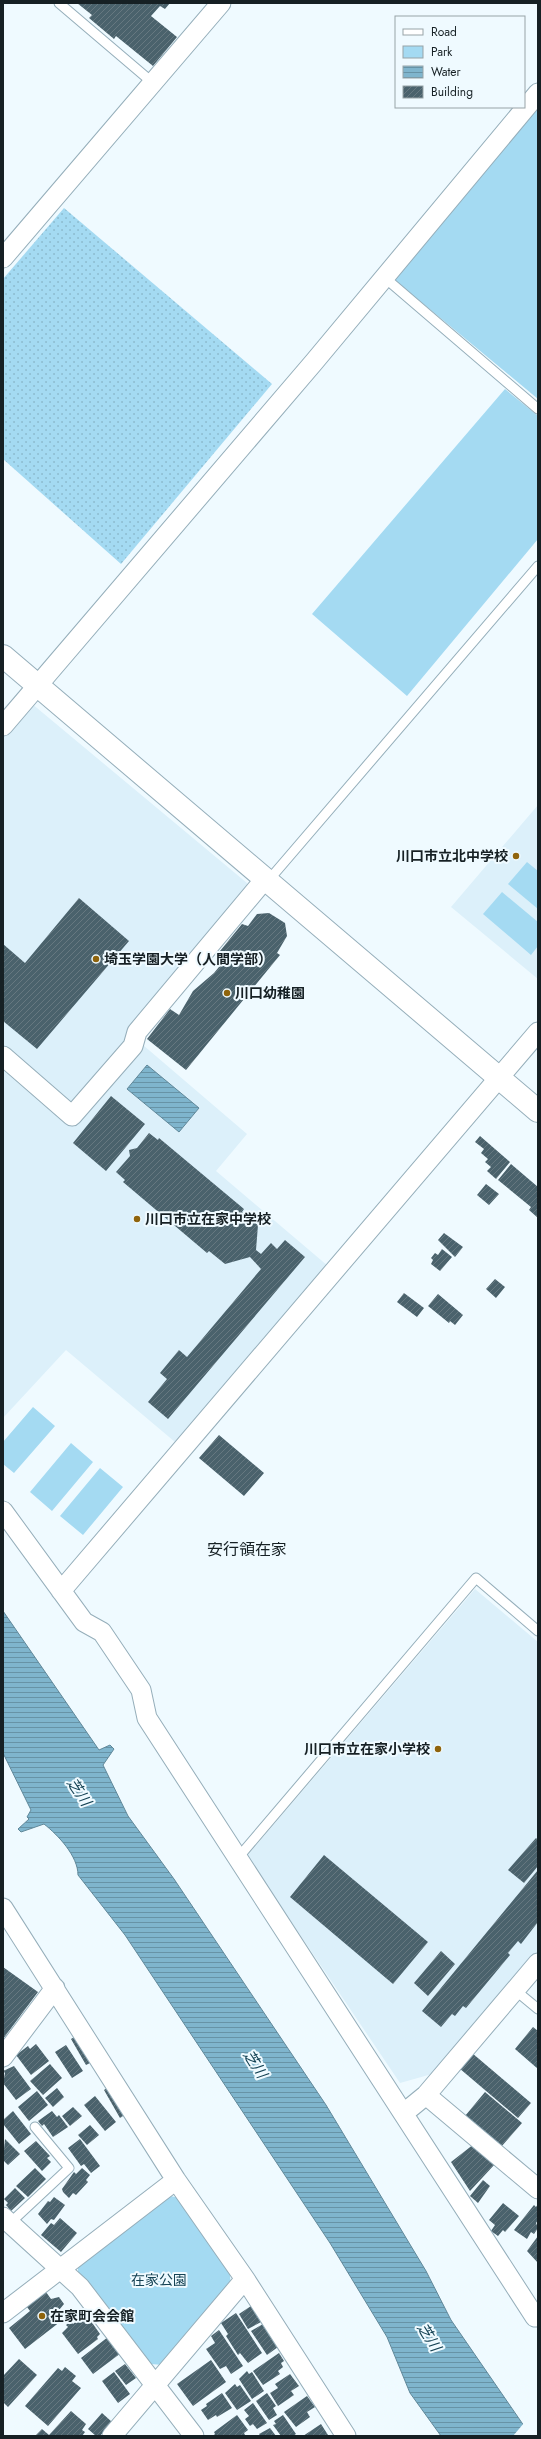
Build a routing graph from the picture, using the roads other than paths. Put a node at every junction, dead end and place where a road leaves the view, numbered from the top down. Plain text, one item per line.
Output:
1 (58, 3) edge
2 (221, 3) edge
3 (152, 83) junction
4 (538, 93) edge
5 (3, 258) edge
6 (384, 277) junction
7 (538, 409) edge
8 (538, 566) edge
9 (3, 656) edge
10 (38, 686) junction
11 (3, 726) edge
12 (266, 880) junction
13 (538, 1032) edge
14 (3, 1056) edge
15 (499, 1078) junction
16 (538, 1111) edge
17 (3, 1511) edge
18 (61, 1591) junction
19 (538, 1631) edge
20 (237, 1859) junction
21 (3, 1908) edge
22 (538, 1962) edge
23 (55, 1988) junction
24 (515, 1990) junction
25 (538, 2009) edge
26 (3, 2057) edge
27 (426, 2095) junction
28 (404, 2113) junction
29 (35, 2127) dead end
30 (176, 2180) junction
31 (538, 2189) edge
32 (5, 2223) edge
33 (61, 2269) junction
34 (245, 2279) junction
35 (3, 2313) edge
36 (538, 2316) edge
37 (155, 2384) junction
38 (112, 2436) edge
39 (194, 2436) edge
40 (346, 2436) edge

1 - 3 lane
2 - 3 street
3 - 5 street
4 - 6 street
6 - 7 lane
6 - 10 street
8 - 12 lane
9 - 10 street
10 - 11 street
10 - 12 street
12 - 14 street
12 - 15 street
13 - 15 street
15 - 16 street
15 - 18 street
17 - 18 street
18 - 20 street
19 - 20 lane
20 - 28 street
21 - 23 street
22 - 24 street
23 - 26 street
23 - 30 street
24 - 25 lane
24 - 27 street
27 - 28 street
27 - 31 street
28 - 36 street
29 - 32 lane
30 - 33 street
30 - 34 street
32 - 33 street
33 - 35 street
33 - 37 street
34 - 37 street
34 - 40 street
37 - 38 street
37 - 39 street

